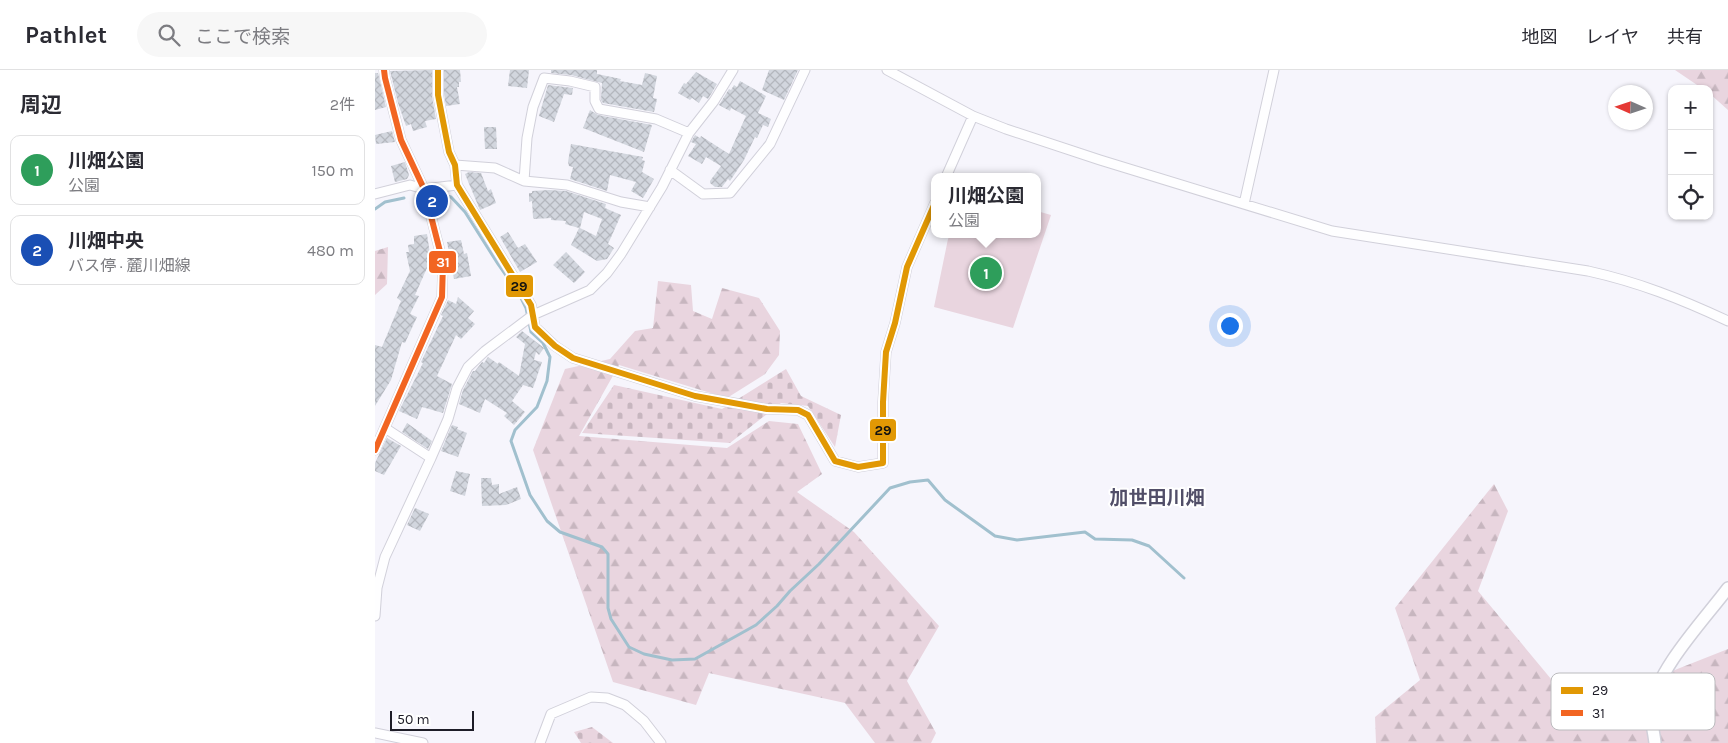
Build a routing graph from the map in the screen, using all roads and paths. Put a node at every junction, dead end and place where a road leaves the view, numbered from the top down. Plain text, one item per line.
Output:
1 (384, 70) edge
2 (438, 70) edge
3 (733, 70) edge
4 (805, 70) edge
5 (887, 70) edge
6 (1274, 70) edge
7 (973, 116) junction
8 (689, 133) junction
9 (455, 164) junction
10 (670, 170) junction
11 (948, 173) edge
12 (524, 181) junction
13 (457, 185) junction
14 (424, 189) junction
15 (375, 194) edge
16 (1245, 204) junction
17 (650, 207) junction
18 (931, 212) edge
19 (533, 315) junction
20 (1728, 322) edge
21 (385, 428) junction
22 (375, 450) edge
23 (431, 458) junction
24 (1728, 588) edge
25 (375, 616) edge
26 (1665, 673) edge
27 (1653, 730) edge
28 (375, 733) edge
29 (423, 743) edge
30 (541, 743) edge
31 (661, 743) edge
32 (1655, 743) edge

1 - 14 street
2 - 9 street
3 - 8 street
4 - 10 street
5 - 7 street
6 - 16 street
7 - 11 street
7 - 16 street
8 - 10 street
8 - 12 street
9 - 12 street
9 - 13 street
10 - 17 street
12 - 17 street
13 - 14 street
13 - 19 street
14 - 15 street
14 - 21 street
16 - 20 street
17 - 19 street
18 - 19 street
19 - 23 street
21 - 22 street
21 - 23 street
23 - 25 street
24 - 26 street
27 - 32 street
28 - 29 street
30 - 31 street

